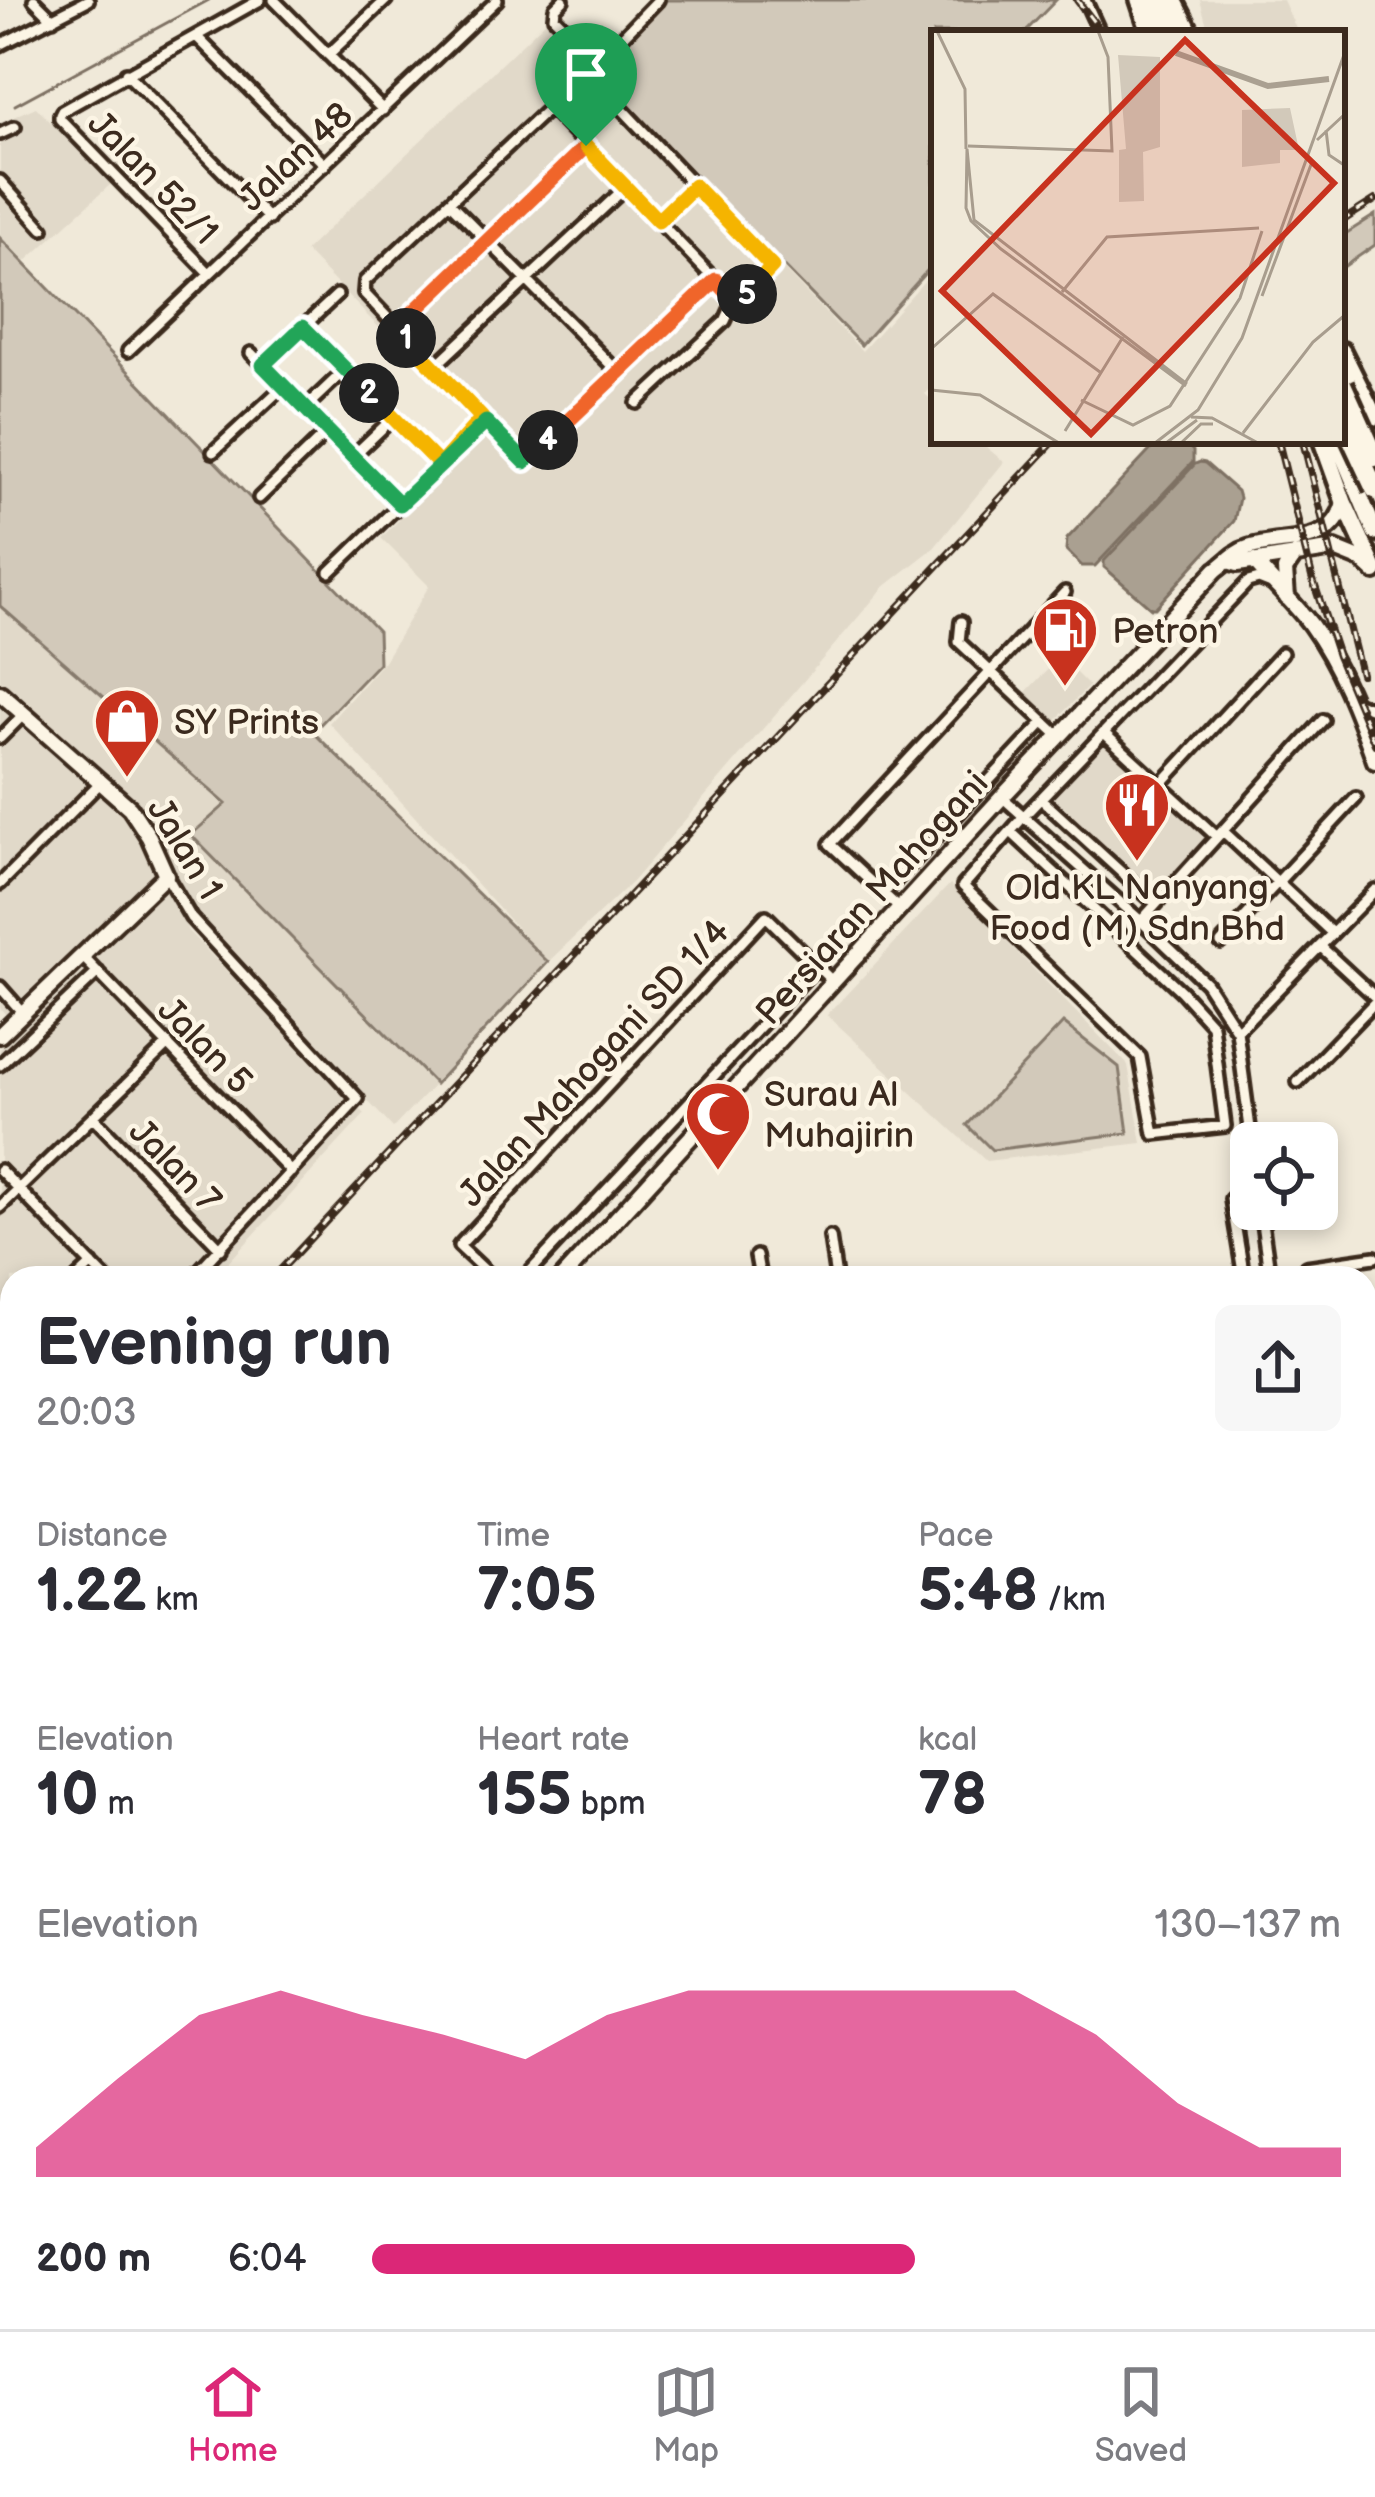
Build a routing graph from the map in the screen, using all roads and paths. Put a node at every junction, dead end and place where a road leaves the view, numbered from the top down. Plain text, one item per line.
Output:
1 (34, 0) edge
2 (88, 0) edge
3 (260, 0) edge
4 (274, 0) edge
5 (386, 0) edge
6 (497, 0) edge
7 (563, 0) edge
8 (658, 0) edge
9 (1084, 0) edge
10 (1136, 0) edge
11 (1148, 0) edge
12 (1175, 2) edge
13 (53, 19) junction
14 (1099, 30) edge
15 (1153, 30) edge
16 (1154, 30) edge
17 (1193, 30) edge
18 (196, 37) junction
19 (0, 45) edge
20 (328, 55) junction
21 (598, 61) junction
22 (586, 72) junction
23 (126, 74) junction
24 (549, 107) junction
25 (383, 110) junction
26 (15, 127) dead end
27 (0, 134) edge
28 (586, 146) junction
29 (325, 165) junction
30 (0, 181) edge
31 (694, 186) junction
32 (626, 187) junction
33 (449, 202) junction
34 (269, 218) junction
35 (658, 221) junction
36 (43, 229) dead end
37 (488, 241) junction
38 (209, 273) junction
39 (526, 280) junction
40 (716, 280) junction
41 (337, 295) dead end
42 (737, 303) junction
43 (303, 327) junction
44 (397, 328) junction
45 (128, 351) dead end
46 (251, 352) dead end
47 (1345, 357) edge
48 (263, 365) junction
49 (434, 367) junction
50 (346, 369) junction
51 (619, 373) junction
52 (284, 386) junction
53 (1345, 391) edge
54 (637, 403) dead end
55 (305, 408) junction
56 (1375, 417) edge
57 (394, 418) junction
58 (484, 420) junction
59 (1345, 424) edge
60 (328, 431) junction
61 (1375, 433) edge
62 (1323, 444) edge
63 (1345, 444) edge
64 (1339, 448) edge
65 (213, 452) dead end
66 (353, 456) junction
67 (1375, 457) edge
68 (440, 465) junction
69 (1375, 489) edge
70 (259, 498) dead end
71 (1344, 502) junction
72 (400, 504) junction
73 (1375, 532) edge
74 (1297, 553) junction
75 (1228, 561) junction
76 (1254, 561) junction
77 (1375, 571) edge
78 (330, 572) dead end
79 (1274, 585) junction
80 (1065, 592) dead end
81 (1287, 598) junction
82 (961, 622) dead end
83 (1282, 653) dead end
84 (991, 672) junction
85 (0, 693) edge
86 (1352, 700) junction
87 (1375, 707) edge
88 (24, 714) junction
89 (1323, 720) dead end
90 (1045, 722) junction
91 (1103, 733) junction
92 (1371, 735) edge
93 (1059, 736) junction
94 (0, 738) edge
95 (1375, 761) edge
96 (102, 782) junction
97 (1160, 785) junction
98 (1002, 797) junction
99 (1356, 798) dead end
100 (1041, 799) junction
101 (1024, 816) junction
102 (1011, 832) junction
103 (1220, 834) junction
104 (166, 875) junction
105 (1277, 882) junction
106 (0, 884) edge
107 (1375, 890) edge
108 (884, 894) junction
109 (1156, 904) junction
110 (899, 909) junction
111 (1142, 921) junction
112 (1332, 933) junction
113 (1221, 943) dead end
114 (1320, 946) junction
115 (82, 956) junction
116 (817, 966) junction
117 (98, 972) junction
118 (833, 982) junction
119 (0, 987) edge
120 (1375, 999) edge
121 (23, 1012) junction
122 (1237, 1031) junction
123 (0, 1035) edge
124 (168, 1044) junction
125 (0, 1065) edge
126 (1298, 1082) dead end
127 (93, 1117) junction
128 (1249, 1122) edge
129 (0, 1170) edge
130 (291, 1172) junction
131 (19, 1189) junction
132 (0, 1207) edge
133 (1236, 1230) edge
134 (1263, 1230) edge
135 (830, 1237) dead end
136 (220, 1250) junction
137 (756, 1256) dead end
138 (1375, 1257) edge
139 (92, 1264) edge
140 (204, 1266) edge
141 (480, 1266) edge
142 (535, 1266) edge
143 (573, 1266) edge
144 (758, 1266) edge
145 (834, 1266) edge
146 (1242, 1266) edge
147 (1268, 1266) edge
148 (1313, 1266) edge

1 - 13 street
2 - 13 street
3 - 18 street
4 - 20 street
5 - 20 street
6 - 25 street, Jalan 48
7 - 21 street
8 - 21 street
9 - 14 street
10 - 15 main road
11 - 16 highway
12 - 17 main road
13 - 19 street
18 - 23 street
18 - 29 street
20 - 25 street
21 - 22 street
22 - 24 street
22 - 31 street
23 - 34 street
23 - 38 street, Jalan 52/1
24 - 28 street
24 - 33 street
25 - 29 street, Jalan 48
26 - 27 street
28 - 32 street
28 - 37 street
29 - 34 street, Jalan 48
30 - 36 street
31 - 35 street
31 - 42 street
32 - 35 street
32 - 39 street
33 - 37 street
33 - 44 street
34 - 38 street, Jalan 48
35 - 40 street
37 - 39 street
37 - 44 street
38 - 45 street, Jalan 48
39 - 49 street
39 - 51 street
40 - 42 street
40 - 51 street
41 - 43 street
42 - 54 street
43 - 48 street
43 - 50 street
44 - 49 street
46 - 48 street
47 - 56 main road
48 - 52 street
49 - 58 street
50 - 55 street
50 - 57 street
51 - 58 street
52 - 55 street
52 - 65 street
53 - 67 highway, bridge
55 - 60 street
57 - 66 street
57 - 68 street
58 - 68 street
59 - 69 highway, bridge
60 - 66 street
60 - 70 street
61 - 63 main road
62 - 71 main road
64 - 73 main road
66 - 72 street
68 - 72 street
71 - 75 street, Persiaran Mahogani
71 - 77 main road
72 - 78 street
74 - 76 street
74 - 77 street
74 - 81 street
75 - 76 street
75 - 93 street, Persiaran Mahogani
76 - 79 street
79 - 81 street
79 - 91 street
80 - 84 street
81 - 86 street
82 - 84 street
83 - 97 street
84 - 90 street
84 - 108 street
85 - 88 street, Jalan 1
86 - 87 street
86 - 92 street
88 - 94 street
88 - 96 street, Jalan 1
89 - 103 street
90 - 93 street
90 - 108 street
91 - 97 street
91 - 100 street
92 - 95 street
93 - 98 street, Persiaran Mahogani
96 - 104 street, Jalan 1
96 - 106 street
97 - 103 street
98 - 101 street
98 - 110 street, Persiaran Mahogani
99 - 105 street
100 - 101 street
100 - 109 street
101 - 102 street
101 - 111 street
102 - 102 street
103 - 105 street
103 - 109 street
104 - 115 street
104 - 130 street, Jalan 1
105 - 112 street
105 - 113 street
107 - 112 street
108 - 110 street
109 - 111 street
110 - 118 street, Persiaran Mahogani
111 - 122 street
112 - 114 street
114 - 120 street
114 - 122 street
115 - 117 street, Jalan 5
115 - 121 street
116 - 118 street
116 - 141 street, Jalan Mahogani SD 1/4
116 - 142 street
117 - 124 street, Jalan 5
117 - 125 street
118 - 143 street, Persiaran Mahogani
119 - 121 street
120 - 126 street
121 - 123 street
122 - 128 street
124 - 127 street
124 - 130 street, Jalan 5
127 - 131 street
127 - 136 street, Jalan 7
129 - 131 street
130 - 136 street
131 - 132 street
131 - 139 street
133 - 146 street
134 - 147 street
135 - 145 street
136 - 140 street
137 - 144 street
138 - 148 street

